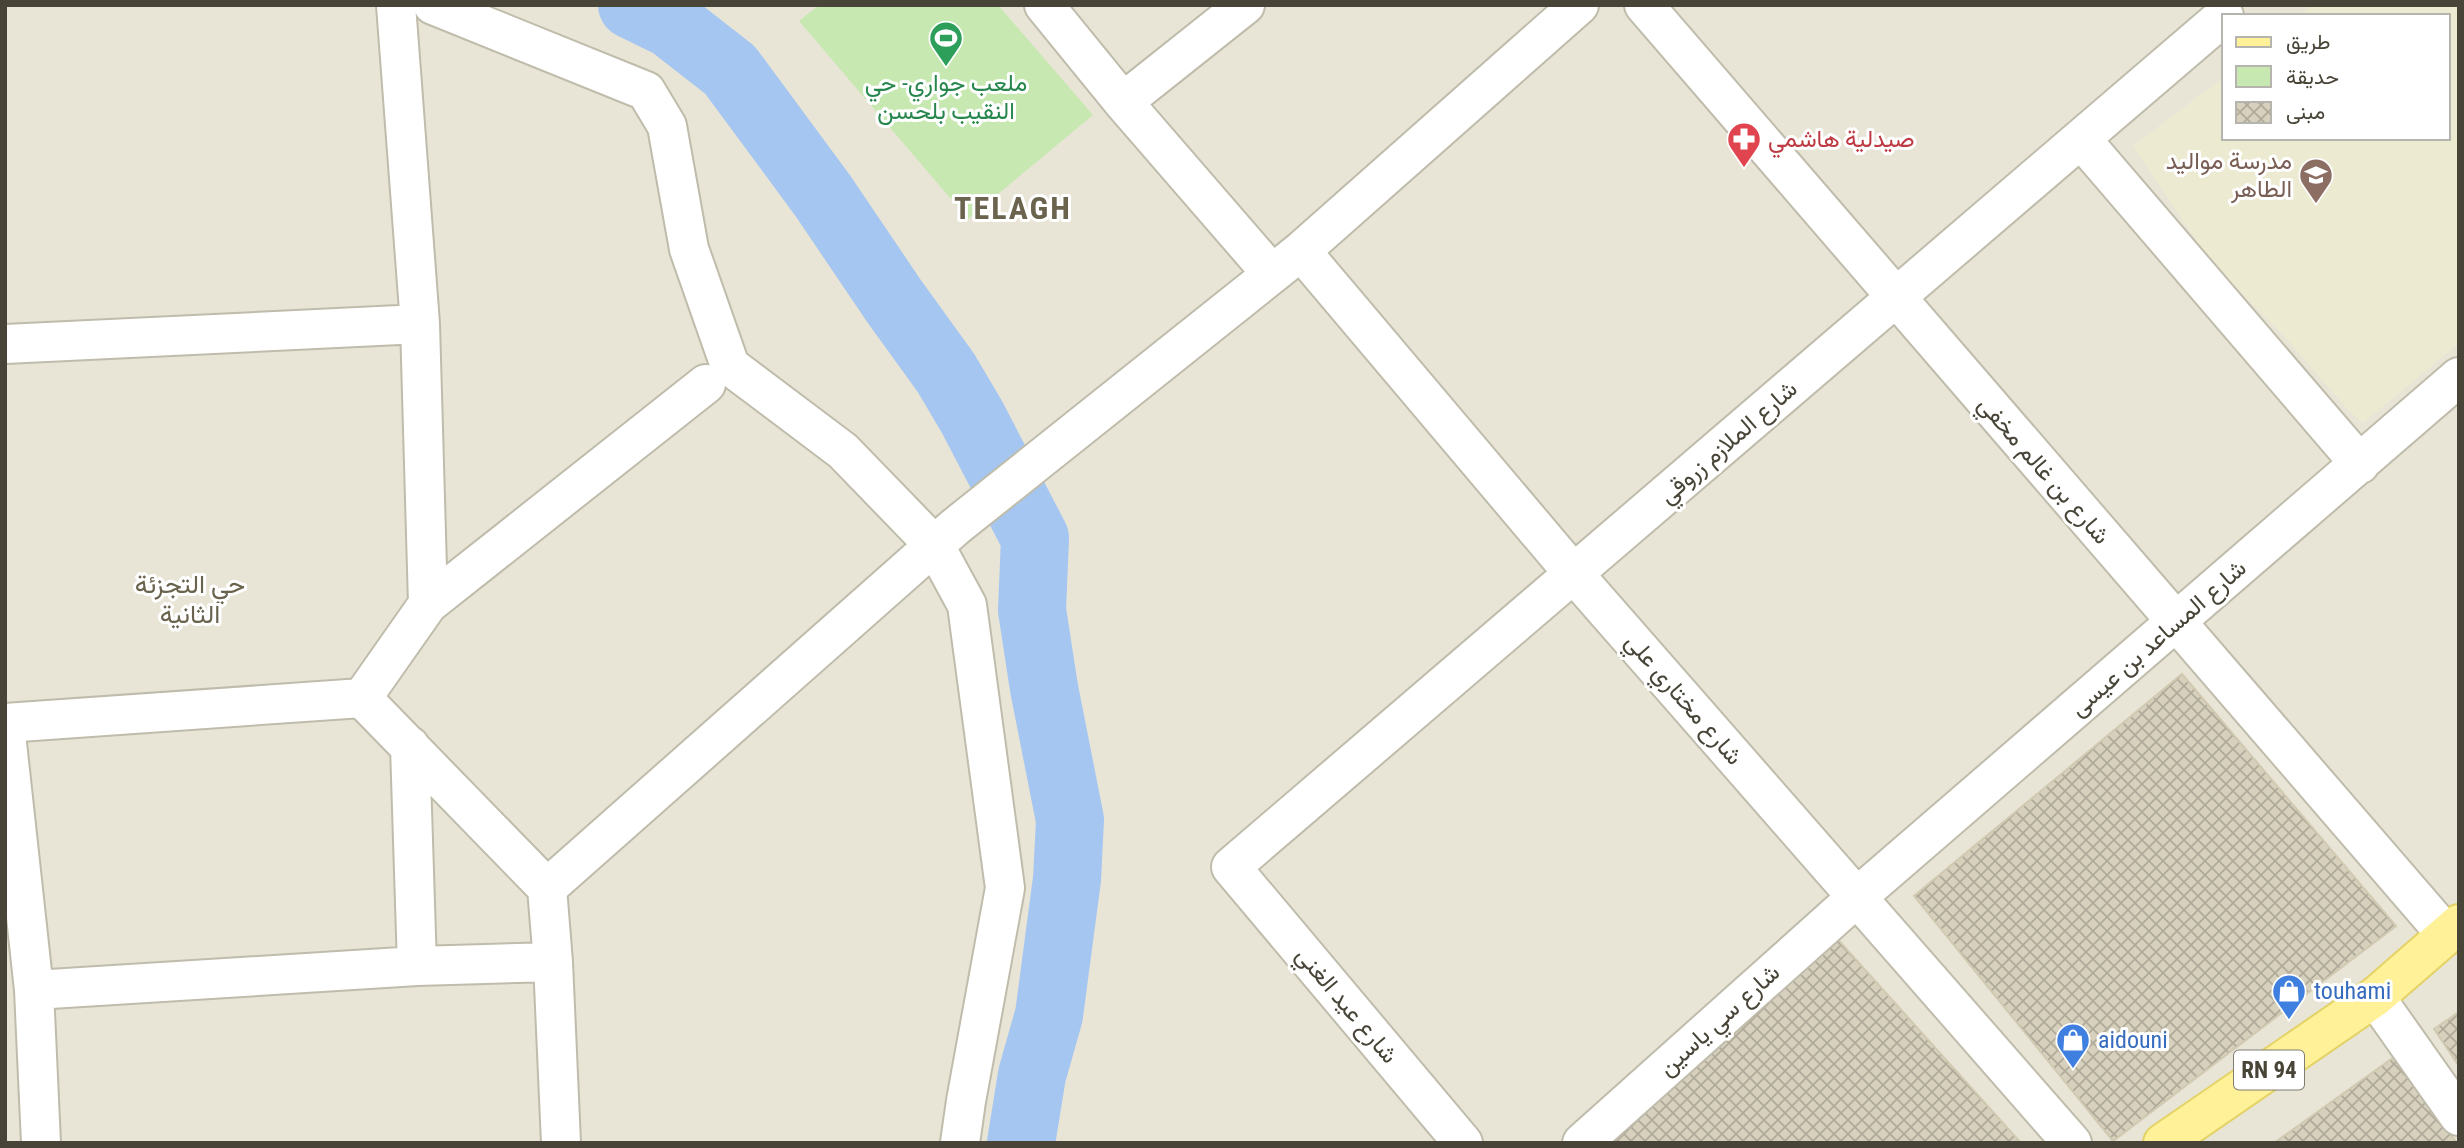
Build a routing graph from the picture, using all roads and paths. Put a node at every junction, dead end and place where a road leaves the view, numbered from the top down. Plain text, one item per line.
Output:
1 (396, 5) edge
2 (433, 5) edge
3 (1044, 5) edge
4 (1245, 5) edge
5 (1579, 5) edge
6 (1644, 5) edge
7 (2222, 12) edge
8 (1123, 102) junction
9 (2081, 139) junction
10 (1286, 262) junction
11 (1896, 297) junction
12 (419, 324) junction
13 (5, 344) edge
14 (2459, 377) edge
15 (706, 384) dead end
16 (2360, 464) junction
17 (945, 537) junction
18 (1573, 574) junction
19 (428, 604) junction
20 (2176, 622) junction
21 (362, 698) junction
22 (5, 724) edge
23 (410, 746) junction
24 (1231, 867) joint
25 (547, 888) junction
26 (1857, 897) junction
27 (2452, 929) edge
28 (553, 962) junction
29 (417, 966) junction
30 (34, 990) junction
31 (2375, 997) junction
32 (2459, 1116) edge
33 (41, 1143) edge
34 (561, 1143) edge
35 (960, 1143) edge
36 (1463, 1143) edge
37 (1582, 1143) edge
38 (2072, 1143) edge
39 (2163, 1143) edge

1 - 12 street
2 - 17 street
3 - 8 street, شارع مختاري علي
4 - 8 street
5 - 10 street
6 - 11 street, شارع بن غالم مخفي
7 - 9 street, شارع الملازم زروقي
8 - 10 street, شارع مختاري علي
9 - 11 street, شارع الملازم زروقي
9 - 16 street
10 - 17 street
10 - 18 street, شارع مختاري علي
11 - 18 street, شارع الملازم زروقي
11 - 20 street, شارع بن غالم مخفي
12 - 13 street
12 - 19 street
14 - 16 street, شارع المساعد بن عيسى
15 - 19 street
16 - 20 street, شارع المساعد بن عيسى
17 - 25 street
17 - 35 street
18 - 24 street, شارع الملازم زروقي
18 - 26 street, شارع مختاري علي
19 - 21 street
20 - 26 street, شارع المساعد بن عيسى
20 - 27 street, شارع بن غالم مخفي
21 - 22 street
21 - 23 street
22 - 30 street
23 - 25 street
23 - 29 street
24 - 36 street, شارع عيد الغني
25 - 28 street
26 - 37 street, شارع سي ياسين
26 - 38 street, شارع مختاري علي
27 - 31 main road, RN 94
28 - 29 street
28 - 34 street
29 - 30 street
30 - 33 street
31 - 32 street
31 - 39 main road, RN 94

